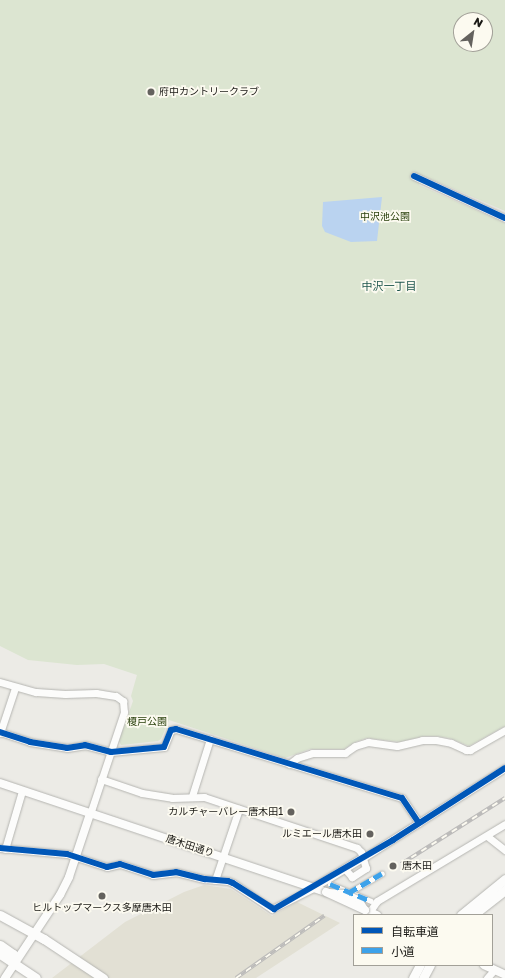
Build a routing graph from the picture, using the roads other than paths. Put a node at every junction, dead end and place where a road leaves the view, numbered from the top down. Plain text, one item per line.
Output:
1 (414, 176) dead end
2 (505, 218) edge
3 (0, 682) edge
4 (15, 688) junction
5 (505, 730) edge
6 (0, 732) edge
7 (210, 739) junction
8 (111, 752) junction
9 (289, 764) junction
10 (505, 768) edge
11 (101, 779) junction
12 (0, 783) edge
13 (22, 791) junction
14 (192, 796) junction
15 (239, 809) junction
16 (90, 814) junction
17 (419, 823) junction
18 (505, 824) edge
19 (487, 836) junction
20 (3, 848) edge
21 (505, 850) edge
22 (76, 856) junction
23 (223, 857) junction
24 (363, 858) junction
25 (382, 873) dead end
26 (505, 879) edge
27 (215, 880) junction
28 (325, 888) junction
29 (505, 890) edge
30 (349, 892) junction
31 (371, 901) dead end
32 (371, 912) edge
33 (462, 914) edge
34 (474, 914) edge
35 (0, 915) edge
36 (35, 934) junction
37 (0, 944) edge
38 (0, 954) edge
39 (15, 963) junction
40 (419, 966) edge
41 (429, 966) edge
42 (486, 966) edge
43 (494, 970) junction
44 (505, 975) edge
45 (35, 977) edge
46 (5, 978) edge
47 (103, 978) edge
48 (413, 978) edge
49 (423, 978) edge
50 (487, 978) edge

1 - 2 street
3 - 4 street
4 - 6 street
4 - 8 street
5 - 9 street
6 - 8 street
7 - 8 street
7 - 9 street
7 - 14 street
8 - 11 street
9 - 17 street
10 - 17 street
11 - 14 street
11 - 16 street
12 - 13 street, 唐木田通り
13 - 16 street, 唐木田通り
13 - 20 street
14 - 15 street
15 - 23 street
15 - 24 street
16 - 22 street
16 - 23 street, 唐木田通り
17 - 24 street
18 - 19 street
19 - 21 street
19 - 32 street
20 - 22 street
22 - 27 street
22 - 36 street
23 - 27 street
23 - 28 street, 唐木田通り
24 - 28 street
25 - 30 street
26 - 33 main road
27 - 28 street
28 - 30 street
28 - 32 street, 唐木田通り, bridge
29 - 34 main road
30 - 31 street
35 - 36 main road
36 - 39 street
36 - 47 main road
37 - 39 main road
38 - 39 main road
39 - 45 main road
39 - 46 street
40 - 48 main road
41 - 49 main road
42 - 43 street
43 - 44 street
43 - 50 street

